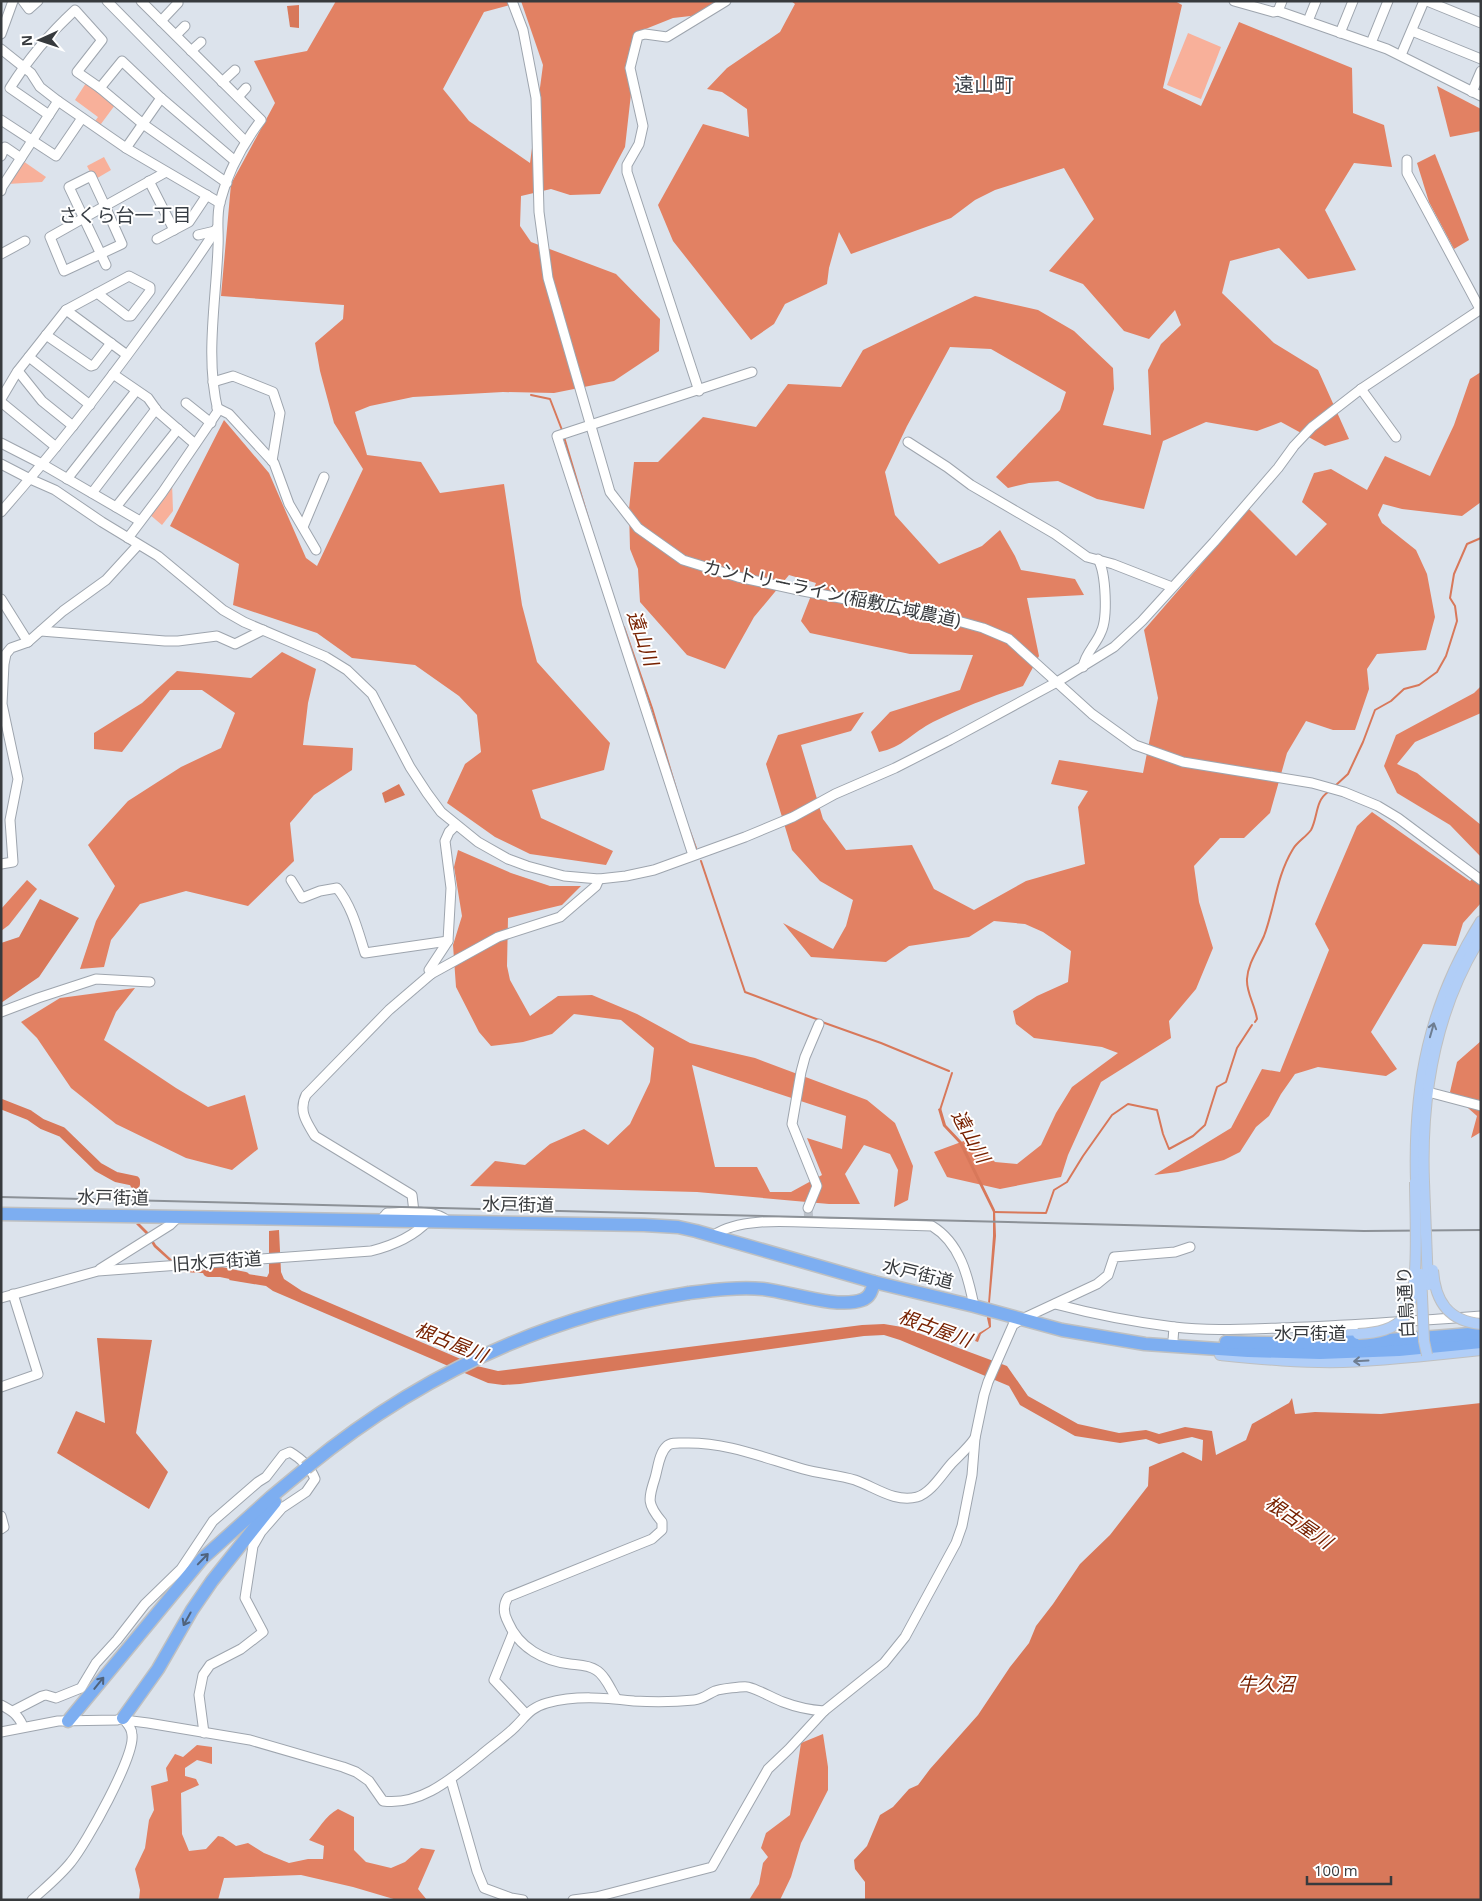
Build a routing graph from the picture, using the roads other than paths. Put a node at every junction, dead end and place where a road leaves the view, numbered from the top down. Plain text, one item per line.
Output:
1 (13, 1) edge
2 (23, 1) edge
3 (38, 1) edge
4 (107, 1) edge
5 (141, 1) edge
6 (177, 1) edge
7 (512, 1) edge
8 (726, 1) edge
9 (1282, 1) edge
10 (1316, 1) edge
11 (1353, 1) edge
12 (1388, 1) edge
13 (1426, 1) edge
14 (1240, 2) edge
15 (1278, 11) junction
16 (161, 20) junction
17 (1308, 21) junction
18 (1481, 23) edge
19 (185, 26) dead end
20 (1412, 31) junction
21 (1340, 33) junction
22 (1, 34) edge
23 (176, 35) junction
24 (201, 42) dead end
25 (1371, 43) junction
26 (1, 49) edge
27 (192, 51) junction
28 (1401, 55) junction
29 (1481, 59) edge
30 (23, 68) junction
31 (235, 70) dead end
32 (1481, 71) edge
33 (222, 82) junction
34 (100, 88) junction
35 (246, 88) dead end
36 (1476, 94) edge
37 (238, 97) junction
38 (161, 98) junction
39 (58, 101) junction
40 (49, 115) junction
41 (82, 118) junction
42 (1, 120) edge
43 (143, 124) junction
44 (32, 140) junction
45 (245, 141) junction
46 (126, 148) junction
47 (1, 156) edge
48 (21, 158) junction
49 (1407, 160) dead end
50 (235, 161) junction
51 (166, 172) junction
52 (149, 181) junction
53 (227, 183) junction
54 (1, 188) edge
55 (207, 195) junction
56 (220, 202) junction
57 (105, 206) junction
58 (82, 219) junction
59 (216, 229) junction
60 (174, 230) junction
61 (198, 235) dead end
62 (157, 238) dead end
63 (25, 241) dead end
64 (1, 254) edge
65 (100, 254) junction
66 (106, 265) dead end
67 (97, 293) junction
68 (1480, 309) edge
69 (66, 310) junction
70 (46, 335) junction
71 (111, 343) junction
72 (127, 356) junction
73 (29, 357) junction
74 (18, 371) junction
75 (752, 372) dead end
76 (114, 374) junction
77 (213, 382) junction
78 (1361, 389) junction
79 (136, 391) junction
80 (699, 391) junction
81 (1, 401) edge
82 (186, 403) dead end
83 (90, 404) junction
84 (217, 408) junction
85 (156, 409) junction
86 (211, 423) junction
87 (592, 425) junction
88 (73, 426) junction
89 (178, 429) junction
90 (1396, 436) dead end
91 (908, 442) dead end
92 (1, 443) edge
93 (195, 444) junction
94 (56, 447) junction
95 (272, 461) junction
96 (1, 464) edge
97 (42, 464) junction
98 (324, 477) dead end
99 (30, 479) junction
100 (67, 479) junction
101 (92, 493) junction
102 (116, 507) junction
103 (1, 512) edge
104 (140, 521) junction
105 (303, 527) junction
106 (128, 538) junction
107 (138, 545) junction
108 (316, 550) dead end
109 (1098, 559) junction
110 (1172, 587) junction
111 (1, 599) edge
112 (264, 630) junction
113 (41, 631) junction
114 (28, 642) junction
115 (2, 664) edge
116 (1083, 666) junction
117 (1056, 682) junction
118 (2, 704) edge
119 (6, 738) edge
120 (456, 825) junction
121 (6, 834) edge
122 (694, 856) junction
123 (1, 864) edge
124 (599, 878) junction
125 (291, 880) dead end
126 (1481, 880) edge
127 (1481, 921) edge
128 (1481, 937) edge
129 (448, 941) junction
130 (431, 974) junction
131 (150, 982) dead end
132 (1, 1012) edge
133 (819, 1024) dead end
134 (1428, 1092) junction
135 (1481, 1106) edge
136 (1419, 1163) junction
137 (1420, 1182) junction
138 (808, 1208) tunnel mouth
139 (414, 1212) junction
140 (1, 1214) edge
141 (178, 1217) junction
142 (381, 1220) junction
143 (428, 1221) junction
144 (448, 1221) junction
145 (714, 1235) junction
146 (1190, 1247) dead end
147 (98, 1271) junction
148 (874, 1282) junction
149 (12, 1294) junction
150 (1, 1298) edge
151 (1054, 1304) junction
152 (974, 1306) junction
153 (1481, 1316) edge
154 (1022, 1319) junction
155 (1410, 1321) junction
156 (1481, 1324) edge
157 (1481, 1333) edge
158 (1174, 1338) junction
159 (1247, 1342) junction
160 (1481, 1342) edge
161 (1412, 1344) junction
162 (1481, 1350) edge
163 (1427, 1355) junction
164 (1, 1387) edge
165 (975, 1438) junction
166 (290, 1483) junction
167 (1, 1516) edge
168 (1, 1530) edge
169 (513, 1633) junction
170 (616, 1698) junction
171 (1, 1705) edge
172 (13, 1711) junction
173 (824, 1711) junction
174 (526, 1714) junction
175 (125, 1720) junction
176 (68, 1721) junction
177 (23, 1726) junction
178 (1, 1732) edge
179 (204, 1733) junction
180 (450, 1780) junction
181 (511, 1899) edge
182 (32, 1900) edge
183 (523, 1900) edge
184 (573, 1900) edge

1 - 22 street
2 - 3 street
4 - 45 street
5 - 16 street
6 - 16 street
7 - 87 street, カントリーライン(稲敷広域農道)
8 - 80 street
9 - 15 street
10 - 17 street
11 - 21 street
12 - 25 street
13 - 18 street
13 - 20 street
14 - 15 street
15 - 17 street
16 - 23 street
17 - 21 street
19 - 23 street
20 - 28 street
20 - 29 street
21 - 25 street
23 - 27 street
24 - 27 street
25 - 28 street
26 - 30 street
27 - 33 street
28 - 36 street
30 - 34 street
30 - 39 street
30 - 40 street
31 - 33 street
32 - 36 street
33 - 37 street
34 - 38 street
34 - 43 street
35 - 37 street
37 - 45 street
38 - 43 street
38 - 50 street
39 - 40 street
39 - 41 street
40 - 44 street
41 - 44 street
41 - 46 street
42 - 44 street
43 - 46 street
43 - 53 street
44 - 48 street
45 - 50 street
46 - 51 street
47 - 48 street
48 - 54 street
49 - 68 street
50 - 53 street
51 - 52 street
51 - 55 street
52 - 57 street
52 - 60 street
53 - 56 street
55 - 56 street
55 - 60 street
56 - 59 street
57 - 58 street
57 - 58 street
57 - 65 street
58 - 65 street
58 - 65 street
59 - 61 street
59 - 72 street
59 - 77 street
60 - 62 street
63 - 64 street
65 - 66 street
67 - 67 street
67 - 69 street
68 - 78 street
69 - 70 street
69 - 71 street
70 - 71 street
70 - 73 street
71 - 72 street
72 - 76 street
73 - 74 street
73 - 83 street
74 - 81 street
74 - 88 street
75 - 80 street
76 - 79 street
76 - 83 street
77 - 84 street
77 - 95 street
78 - 90 street
78 - 110 street
79 - 85 street
79 - 100 street
80 - 87 street
81 - 94 street
82 - 86 street
83 - 88 street
84 - 86 street
84 - 95 street
85 - 89 street
85 - 101 street
86 - 93 street
87 - 117 street, カントリーライン(稲敷広域農道)
87 - 122 street
88 - 94 street
89 - 93 street
89 - 102 street
91 - 109 street
92 - 97 street
93 - 104 street
94 - 97 street
95 - 105 street
96 - 99 street
97 - 99 street
97 - 100 street
98 - 105 street
99 - 103 street
99 - 106 street
100 - 101 street
101 - 102 street
102 - 104 street
104 - 106 street
105 - 108 street
106 - 107 street
107 - 112 street
107 - 113 street
109 - 110 street
109 - 116 street
110 - 116 street
111 - 114 street
112 - 113 street
112 - 120 street
113 - 114 street
114 - 115 street
115 - 118 street
116 - 117 street
117 - 122 street
117 - 126 street, カントリーライン(稲敷広域農道)
118 - 119 street
119 - 121 street
120 - 124 street
120 - 129 street
121 - 123 street
122 - 124 street
124 - 130 street
125 - 129 street
136 -> 127 main road, 白鳥通り
128 - 134 main road, 白鳥通り
129 - 130 street
130 - 139 street
131 - 132 street
133 - 138 street
134 - 135 street
134 - 136 main road, 白鳥通り
136 - 137 main road, 白鳥通り
137 - 156 main road, bridge
137 - 159 main road, bridge
137 - 163 main road, 白鳥通り, bridge
139 - 142 street
139 - 144 street
140 - 141 highway, 水戸街道
141 - 142 highway, 水戸街道
141 - 147 street
142 - 143 highway, 水戸街道
143 - 144 highway, 水戸街道
143 - 147 street, 旧水戸街道
144 - 145 highway, 水戸街道
145 - 148 highway, 水戸街道
145 - 152 street
146 - 151 street
147 - 149 street, 旧水戸街道
148 - 152 highway, 水戸街道
148 - 166 highway, bridge
149 - 150 street, 旧水戸街道
149 - 164 street
151 - 154 street
151 - 158 street
152 - 154 highway, 水戸街道
153 - 155 street
154 - 158 highway, 水戸街道
154 - 165 street
155 - 158 street
155 - 161 street
157 - 161 highway, 水戸街道
158 - 159 highway, 水戸街道
158 - 161 highway, 水戸街道
163 -> 158 main road
159 - 161 highway, 水戸街道
160 - 161 highway, 水戸街道
162 - 163 main road
165 - 169 street
165 - 173 street
166 -> 175 highway
176 -> 166 highway
167 - 168 street
169 - 170 street
169 - 174 street
170 - 173 street
170 - 174 street
171 - 172 street
172 - 177 street
172 - 179 street
173 - 184 street
174 - 180 street
175 - 176 street
175 - 179 street
175 - 182 street
176 - 177 street
177 - 178 street
179 - 180 street
180 - 181 street
181 - 183 street

